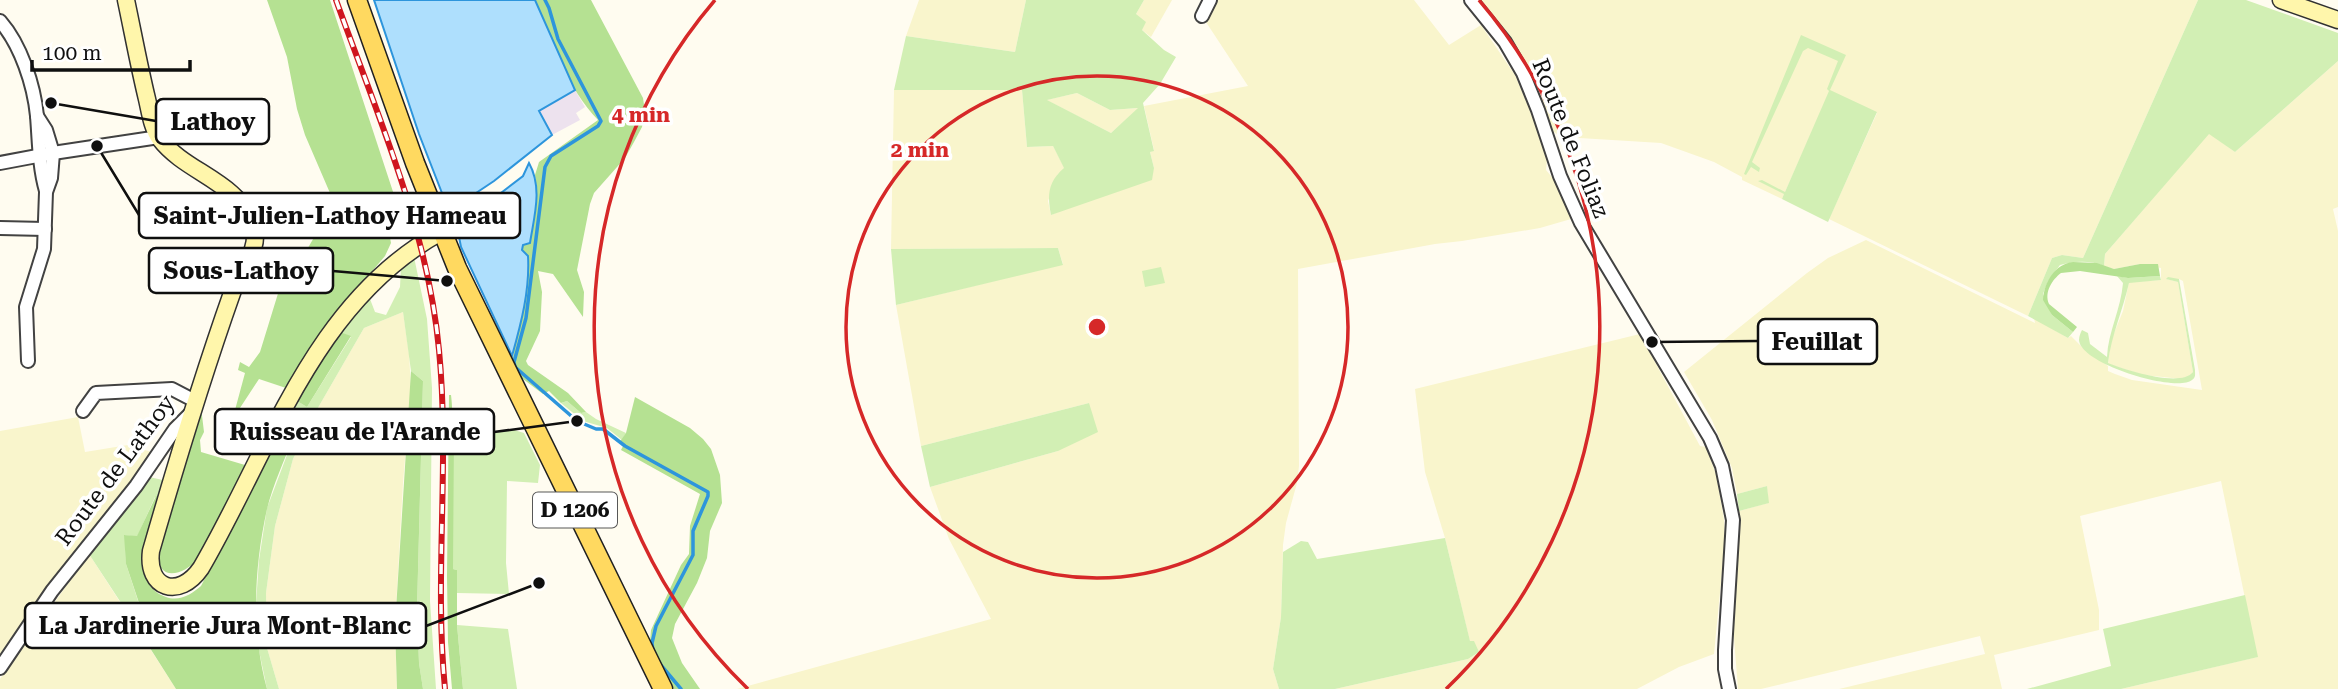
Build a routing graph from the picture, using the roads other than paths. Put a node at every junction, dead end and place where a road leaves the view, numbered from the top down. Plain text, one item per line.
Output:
1 (126, 0) edge
2 (357, 0) edge
3 (1210, 0) edge
4 (1471, 0) edge
5 (2281, 0) edge
6 (1202, 16) dead end
7 (2338, 20) edge
8 (0, 21) edge
9 (159, 137) junction
10 (47, 154) junction
11 (0, 163) edge
12 (0, 228) edge
13 (45, 229) junction
14 (441, 232) junction
15 (28, 361) dead end
16 (193, 407) junction
17 (83, 411) dead end
18 (0, 668) edge
19 (663, 689) edge
20 (1729, 689) edge

1 - 9 street
2 - 14 main road, D 1206
3 - 6 street
4 - 20 street, Route de Foliaz
5 - 7 street
8 - 10 street
9 - 10 street
9 - 16 street, Route de Lathoy
10 - 11 street
10 - 13 street
12 - 13 street
13 - 15 street
14 - 16 street
14 - 19 main road, D 1206
16 - 17 street
16 - 18 street, Route de Lathoy

